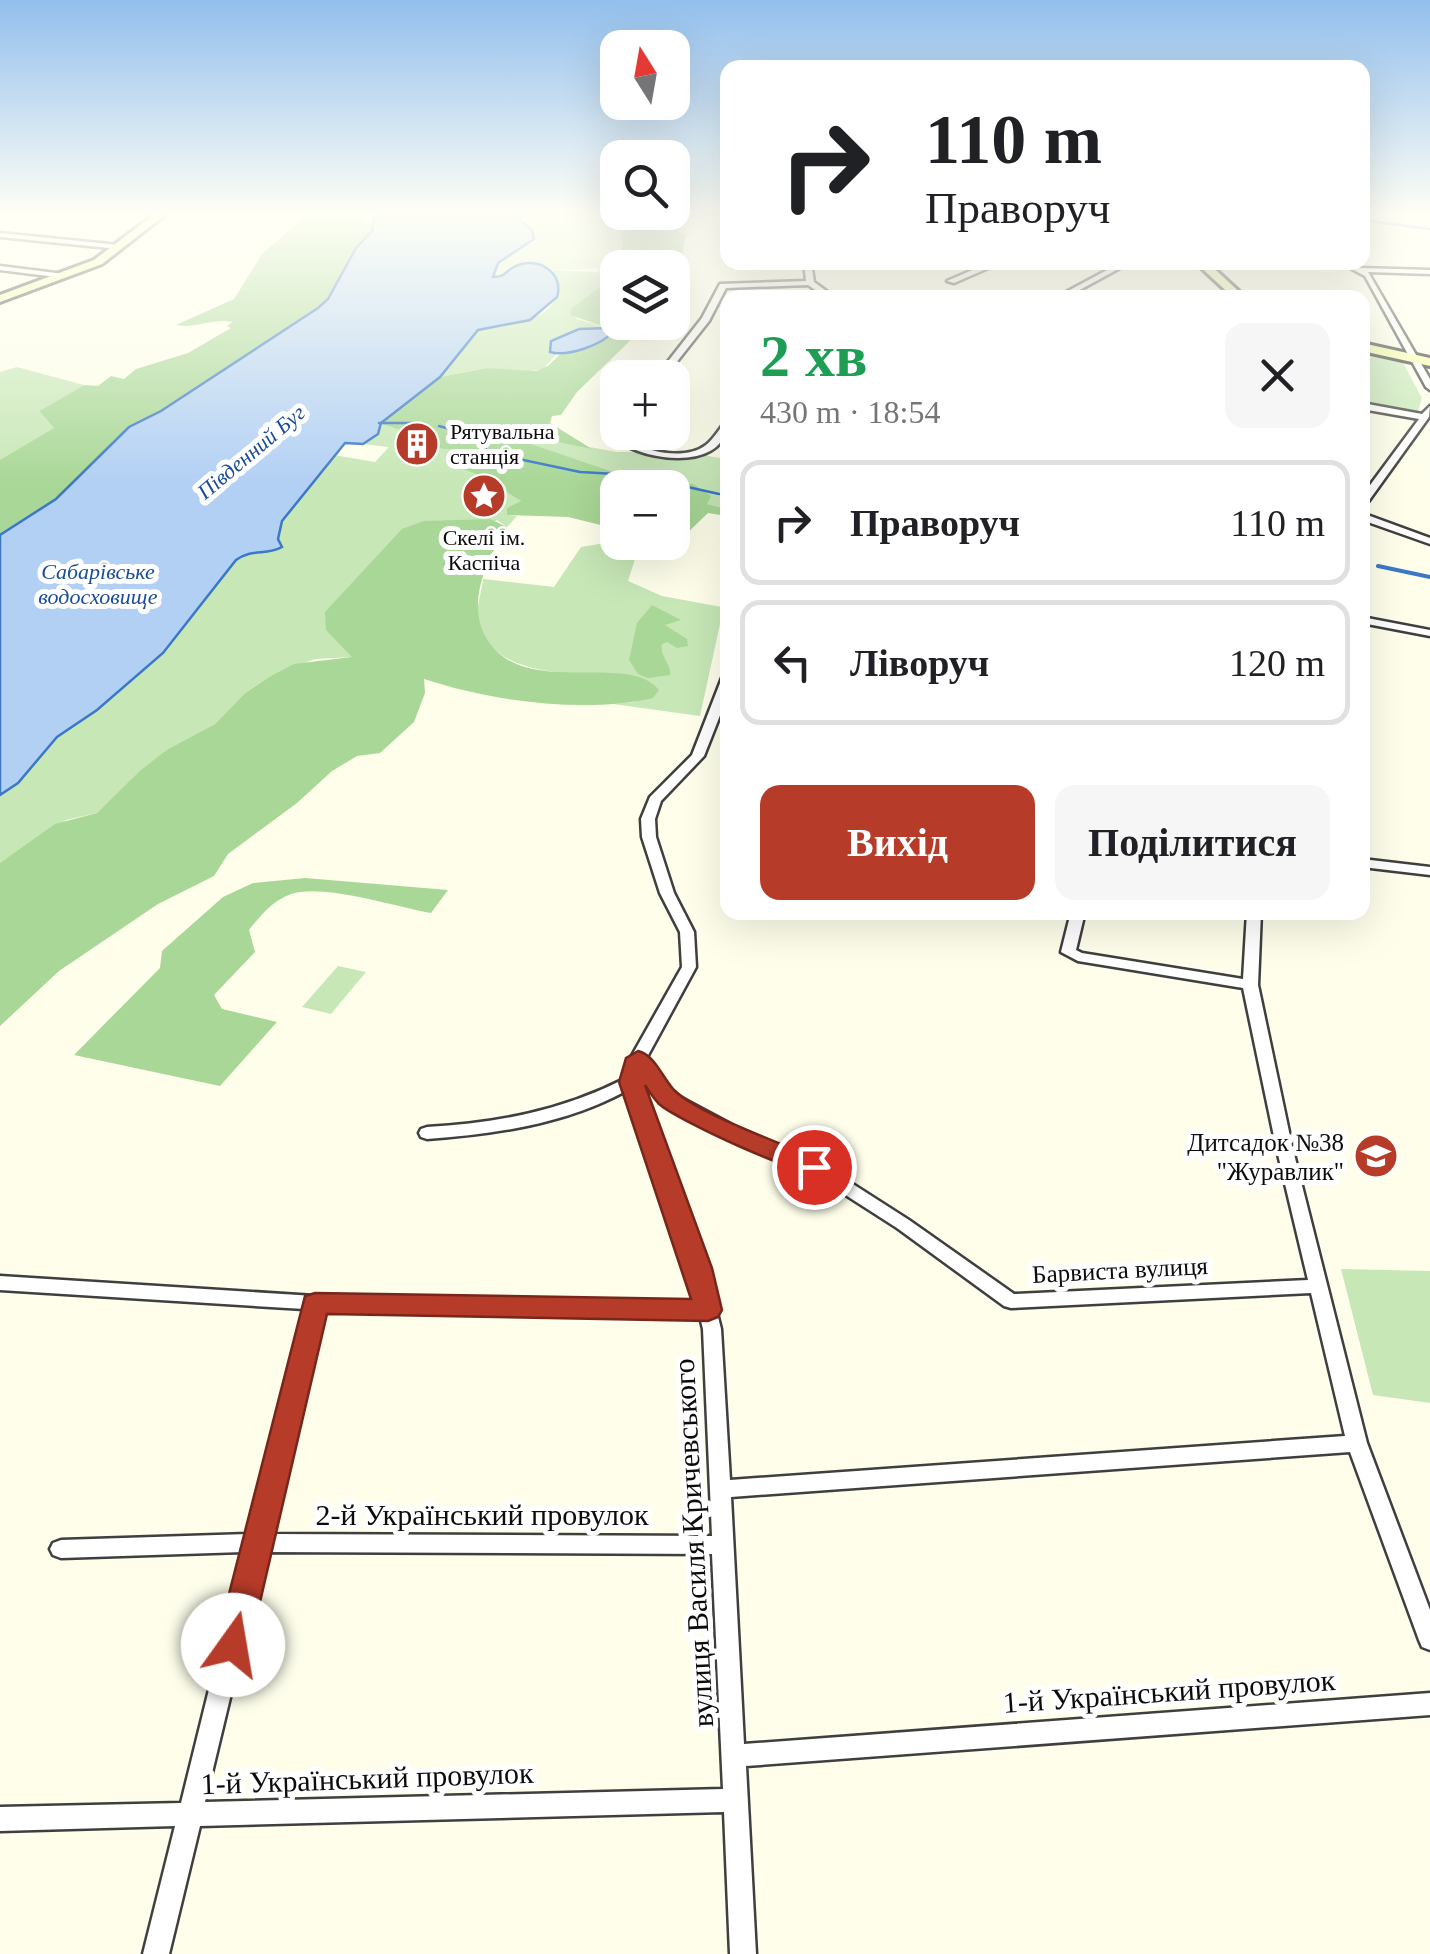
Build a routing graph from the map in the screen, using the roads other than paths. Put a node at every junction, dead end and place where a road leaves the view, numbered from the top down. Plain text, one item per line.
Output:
1 (715, 302) edge
2 (1381, 302) edge
3 (1370, 348) edge
4 (1414, 358) junction
5 (673, 360) edge
6 (1430, 362) edge
7 (1430, 387) edge
8 (1370, 407) edge
9 (1427, 413) edge
10 (720, 432) edge
11 (641, 450) edge
12 (1370, 493) edge
13 (1370, 519) edge
14 (1430, 541) edge
15 (1370, 622) edge
16 (1430, 633) edge
17 (720, 699) edge
18 (1370, 864) edge
19 (1430, 871) edge
20 (1076, 920) edge
21 (1254, 920) edge
22 (1250, 985) junction
23 (638, 1058) junction
24 (632, 1082) junction
25 (427, 1133) dead end
26 (0, 1283) edge
27 (1320, 1286) junction
28 (315, 1303) junction
29 (708, 1310) junction
30 (1358, 1443) junction
31 (720, 1488) junction
32 (258, 1543) junction
33 (723, 1545) junction
34 (62, 1549) dead end
35 (1430, 1640) edge
36 (1430, 1704) edge
37 (733, 1756) junction
38 (735, 1800) junction
39 (192, 1816) junction
40 (0, 1820) edge
41 (156, 1954) edge
42 (743, 1954) edge

1 - 5 street
2 - 4 street
3 - 4 main road
4 - 6 main road
4 - 7 street
8 - 9 street
9 - 12 street
10 - 11 street
13 - 14 street
15 - 16 street
17 - 23 street
18 - 19 street
20 - 22 street
21 - 22 street
22 - 27 street
23 - 24 street
23 - 27 street, Барвиста вулиця
24 - 25 street
24 - 29 street, вулиця Василя Кричевського
26 - 28 street
27 - 30 street
28 - 29 street
28 - 32 street
29 - 31 street, вулиця Василя Кричевського
30 - 31 street
30 - 35 street
31 - 33 street, вулиця Василя Кричевського
32 - 33 street, 2-й Український провулок
32 - 34 street, 2-й Український провулок
32 - 39 street
33 - 37 street, вулиця Василя Кричевського
36 - 37 street, 1-й Український провулок
37 - 38 street, вулиця Василя Кричевського
38 - 39 street, 1-й Український провулок
38 - 42 street, вулиця Василя Кричевського
39 - 40 street, 1-й Український провулок
39 - 41 street

